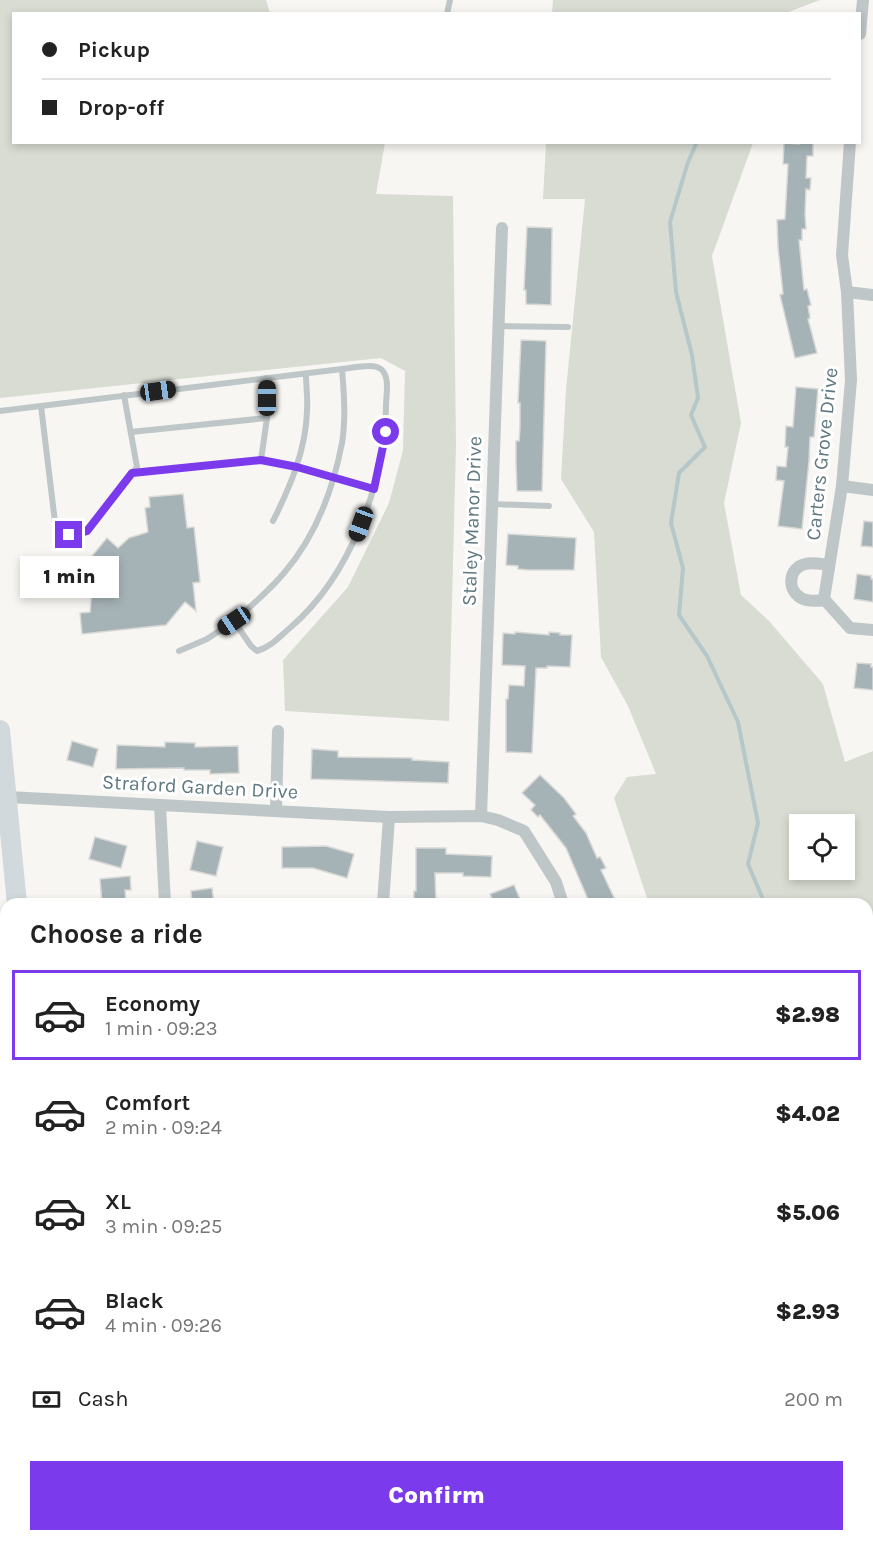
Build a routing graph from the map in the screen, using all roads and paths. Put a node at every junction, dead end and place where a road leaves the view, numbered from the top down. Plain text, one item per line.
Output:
1 (862, 0) edge
2 (861, 17) edge
3 (850, 144) edge
4 (502, 228) dead end
5 (847, 292) junction
6 (873, 295) edge
7 (498, 326) junction
8 (568, 327) dead end
9 (342, 369) junction
10 (306, 374) junction
11 (267, 378) junction
12 (124, 395) junction
13 (41, 406) junction
14 (0, 411) edge
15 (267, 418) junction
16 (131, 432) junction
17 (261, 460) junction
18 (297, 467) junction
19 (132, 473) junction
20 (333, 477) junction
21 (842, 486) junction
22 (374, 489) junction
23 (873, 490) edge
24 (492, 504) junction
25 (549, 506) dead end
26 (273, 521) dead end
27 (830, 565) junction
28 (825, 600) junction
29 (234, 621) junction
30 (873, 630) edge
31 (179, 651) dead end
32 (0, 730) edge
33 (278, 731) dead end
34 (8, 797) junction
35 (159, 805) junction
36 (276, 811) junction
37 (481, 816) junction
38 (389, 817) junction
39 (16, 898) edge
40 (165, 898) edge
41 (383, 898) edge
42 (561, 898) edge

1 - 2 street
3 - 5 street, Carters Grove Drive
4 - 7 street, Staley Manor Drive
5 - 6 street
5 - 21 street, Carters Grove Drive
7 - 8 lane
7 - 24 street, Staley Manor Drive
9 - 10 lane
9 - 20 lane
9 - 22 lane
10 - 11 lane
10 - 18 lane
11 - 12 lane
11 - 15 lane
12 - 13 lane
12 - 16 lane
13 - 14 lane
13 - 19 lane
15 - 16 lane
15 - 17 lane
16 - 19 lane
17 - 18 lane
17 - 19 lane
18 - 20 lane
18 - 26 lane
20 - 22 lane
20 - 29 lane
21 - 23 street
21 - 27 street, Carters Grove Drive
22 - 29 lane
24 - 25 lane
24 - 37 street, Staley Manor Drive
27 - 28 street, Carters Grove Drive
27 - 28 street
28 - 30 street
29 - 31 lane
32 - 34 main road
33 - 36 street
34 - 35 street, Straford Garden Drive
34 - 39 main road
35 - 36 street, Straford Garden Drive
35 - 40 street
36 - 38 street, Straford Garden Drive
37 - 38 street, Straford Garden Drive
37 - 42 street, Straford Garden Drive
38 - 41 street

